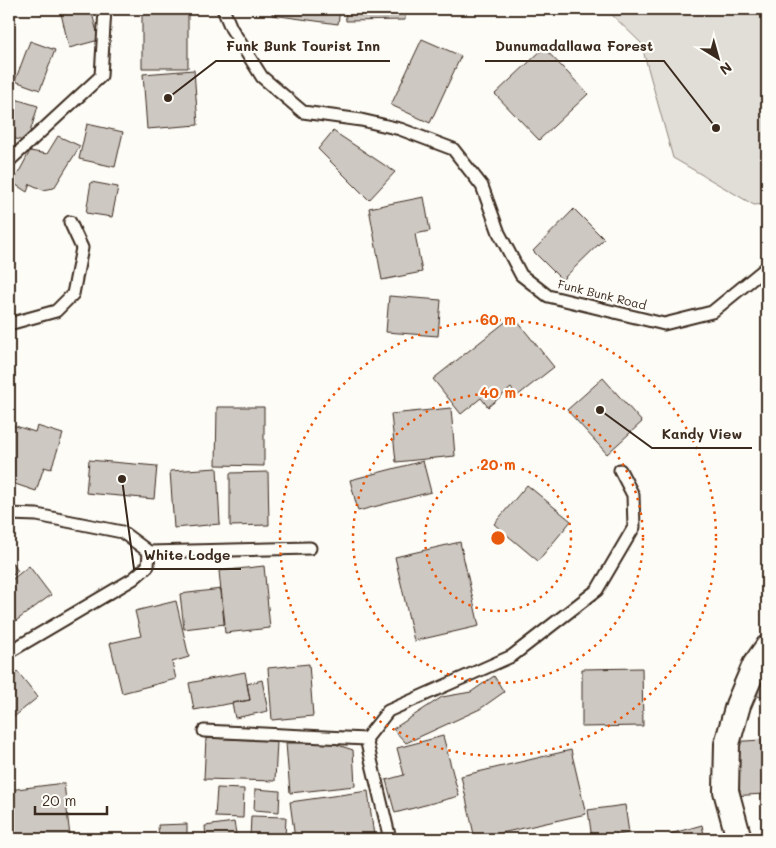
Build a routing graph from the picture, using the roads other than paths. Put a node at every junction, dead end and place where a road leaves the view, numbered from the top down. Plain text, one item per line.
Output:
1 (105, 9) edge
2 (223, 9) edge
3 (9, 161) edge
4 (70, 222) dead end
5 (767, 267) edge
6 (9, 324) edge
7 (620, 470) dead end
8 (9, 514) edge
9 (310, 548) dead end
10 (149, 552) junction
11 (767, 648) edge
12 (9, 652) edge
13 (204, 731) dead end
14 (366, 739) junction
15 (390, 839) edge
16 (739, 839) edge

1 - 3 lane
2 - 5 lane, Funk Bunk Road
4 - 6 lane
7 - 14 lane
8 - 10 lane
9 - 10 lane
10 - 12 lane
11 - 16 street
13 - 14 lane
14 - 15 lane

